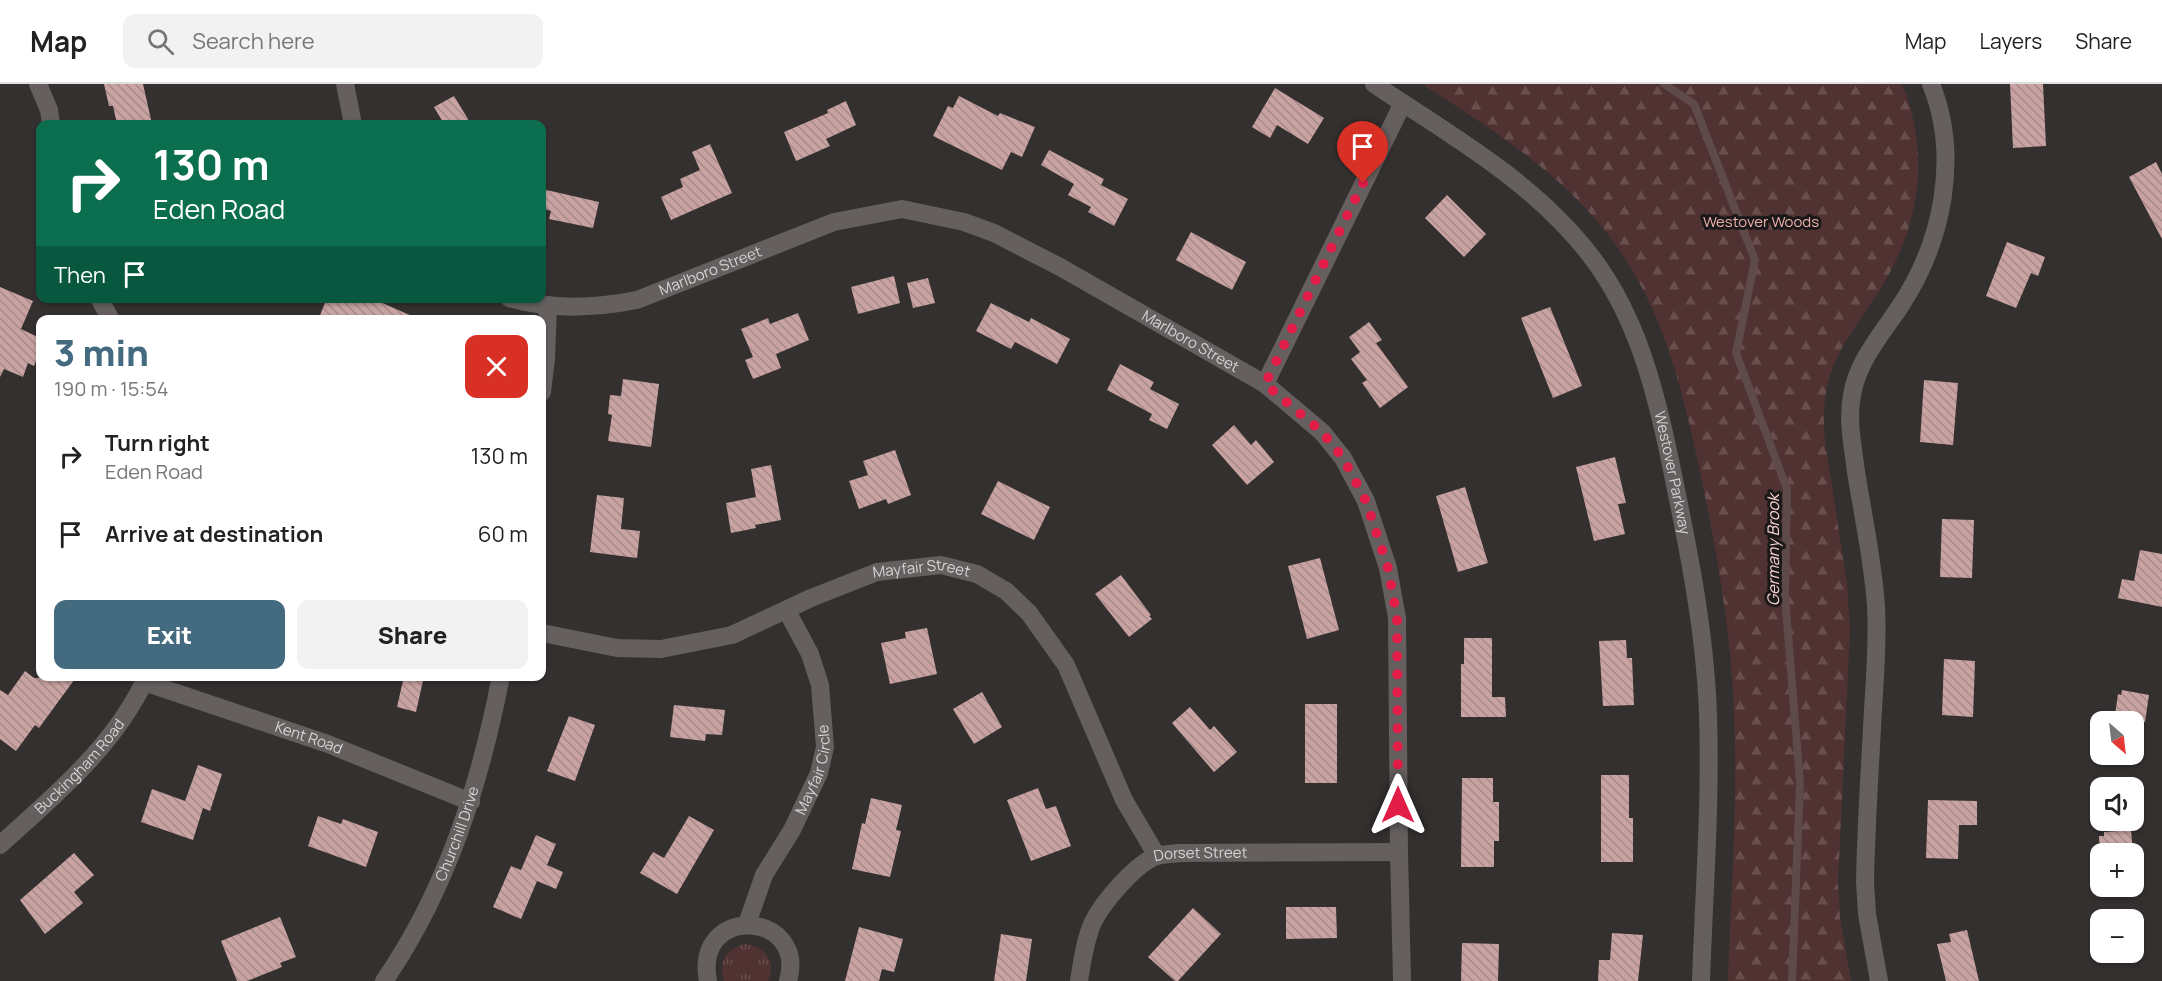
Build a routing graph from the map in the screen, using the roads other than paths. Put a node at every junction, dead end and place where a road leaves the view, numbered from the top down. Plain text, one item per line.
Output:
1 (38, 84) edge
2 (345, 84) edge
3 (1374, 84) edge
4 (1931, 84) edge
5 (1402, 103) junction
6 (50, 120) edge
7 (352, 120) edge
8 (537, 303) edge
9 (548, 305) junction
10 (546, 359) edge
11 (1265, 384) junction
12 (787, 610) junction
13 (546, 634) edge
14 (145, 681) edge
15 (152, 681) edge
16 (500, 681) edge
17 (471, 802) junction
18 (0, 845) edge
19 (1398, 852) junction
20 (1157, 856) junction
21 (747, 924) junction
22 (384, 981) edge
23 (708, 981) edge
24 (788, 981) edge
25 (1080, 981) edge
26 (1402, 981) edge
27 (1701, 981) edge
28 (1879, 981) edge

1 - 6 street
2 - 7 street
3 - 5 street, Westover Parkway
4 - 28 street
5 - 11 street
5 - 27 street, Westover Parkway
8 - 9 street
9 - 10 street
9 - 11 street, Marlboro Street
11 - 19 street, Marlboro Street
12 - 13 street, Mayfair Street
12 - 20 street, Mayfair Street
12 - 21 street, Mayfair Circle
14 - 18 street, Buckingham Road
15 - 17 street, Kent Road
16 - 17 street, Churchill Drive
17 - 22 street, Churchill Drive
19 - 20 street, Dorset Street
19 - 26 street, Marlboro Street
20 - 25 street, Dorset Street
21 - 23 street
21 - 24 street

